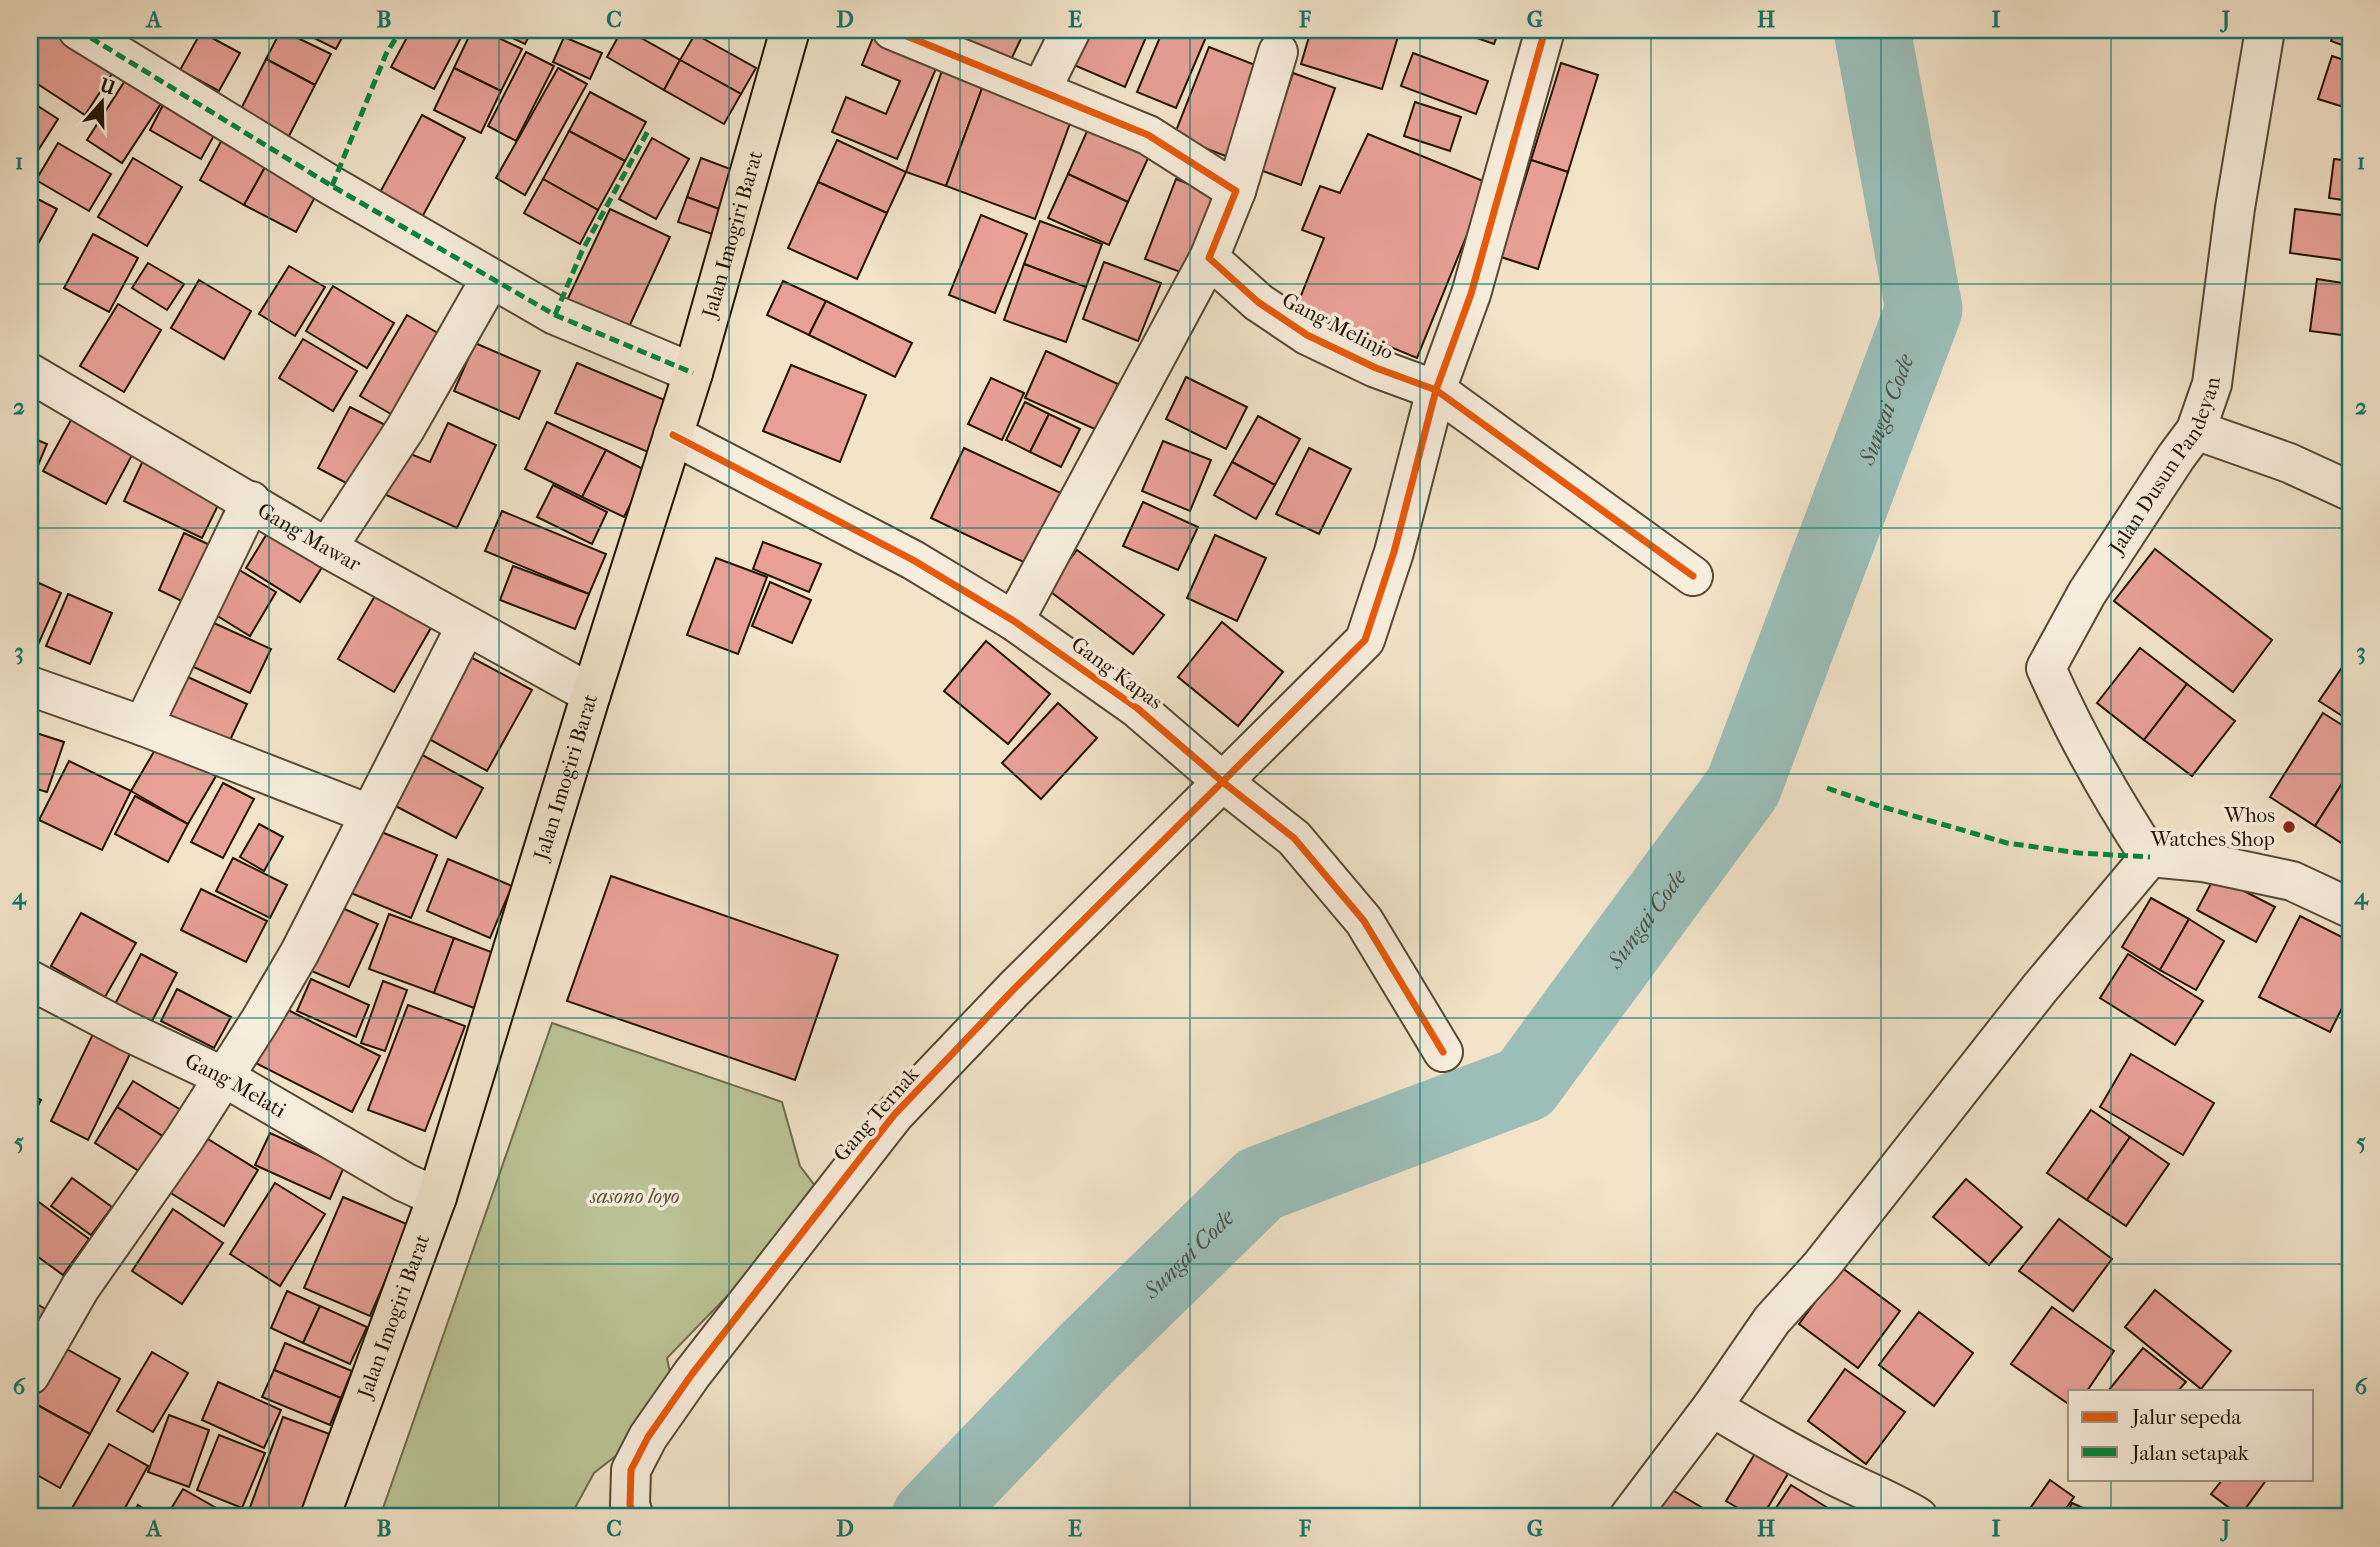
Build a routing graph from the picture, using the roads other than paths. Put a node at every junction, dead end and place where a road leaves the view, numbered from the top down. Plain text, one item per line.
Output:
1 (78, 30) edge
2 (790, 30) edge
3 (892, 30) edge
4 (1071, 30) edge
5 (1545, 30) edge
6 (2265, 30) edge
7 (1278, 52) dead end
8 (1041, 90) junction
9 (1236, 191) junction
10 (1209, 258) junction
11 (491, 278) junction
12 (30, 373) edge
13 (693, 373) junction
14 (1436, 390) junction
15 (2196, 430) junction
16 (673, 435) junction
17 (2350, 491) edge
18 (251, 501) junction
19 (327, 548) junction
20 (1693, 576) dead end
21 (1014, 621) junction
22 (466, 626) junction
23 (30, 686) edge
24 (591, 694) junction
25 (143, 726) junction
26 (1224, 783) junction
27 (369, 814) junction
28 (2150, 857) junction
29 (2350, 908) edge
30 (30, 980) edge
31 (1443, 1052) dead end
32 (224, 1077) junction
33 (438, 1198) junction
34 (30, 1375) edge
35 (1712, 1407) junction
36 (1896, 1512) edge
37 (320, 1517) edge
38 (634, 1517) edge
39 (1629, 1517) edge

1 - 11 street
2 - 13 main road, Jalan Imogiri Barat
3 - 8 street
4 - 8 street
5 - 14 street, Gang Ternak
6 - 15 street, Jalan Dusun Pandeyan
7 - 9 street
8 - 9 street
9 - 10 street
10 - 14 street, Gang Melinjo
10 - 21 street
11 - 13 street
11 - 19 street
12 - 18 street, Gang Mawar
13 - 16 main road, Jalan Imogiri Barat
14 - 20 street, Gang Melinjo
14 - 26 street, Gang Ternak
15 - 17 street
15 - 28 street, Jalan Dusun Pandeyan
16 - 21 street, Gang Kapas
16 - 24 main road, Jalan Imogiri Barat
18 - 19 street, Gang Mawar
18 - 25 street
19 - 22 street, Gang Mawar
21 - 26 street, Gang Kapas
22 - 24 street, Gang Mawar
22 - 27 street
23 - 25 street
24 - 33 main road, Jalan Imogiri Barat
25 - 27 street
26 - 31 street, Gang Kapas
26 - 38 street, Gang Ternak
27 - 32 street
28 - 29 street
28 - 35 street
30 - 32 street, Gang Melati
32 - 33 street, Gang Melati
32 - 34 street
33 - 37 main road, Jalan Imogiri Barat
35 - 36 street
35 - 39 street

